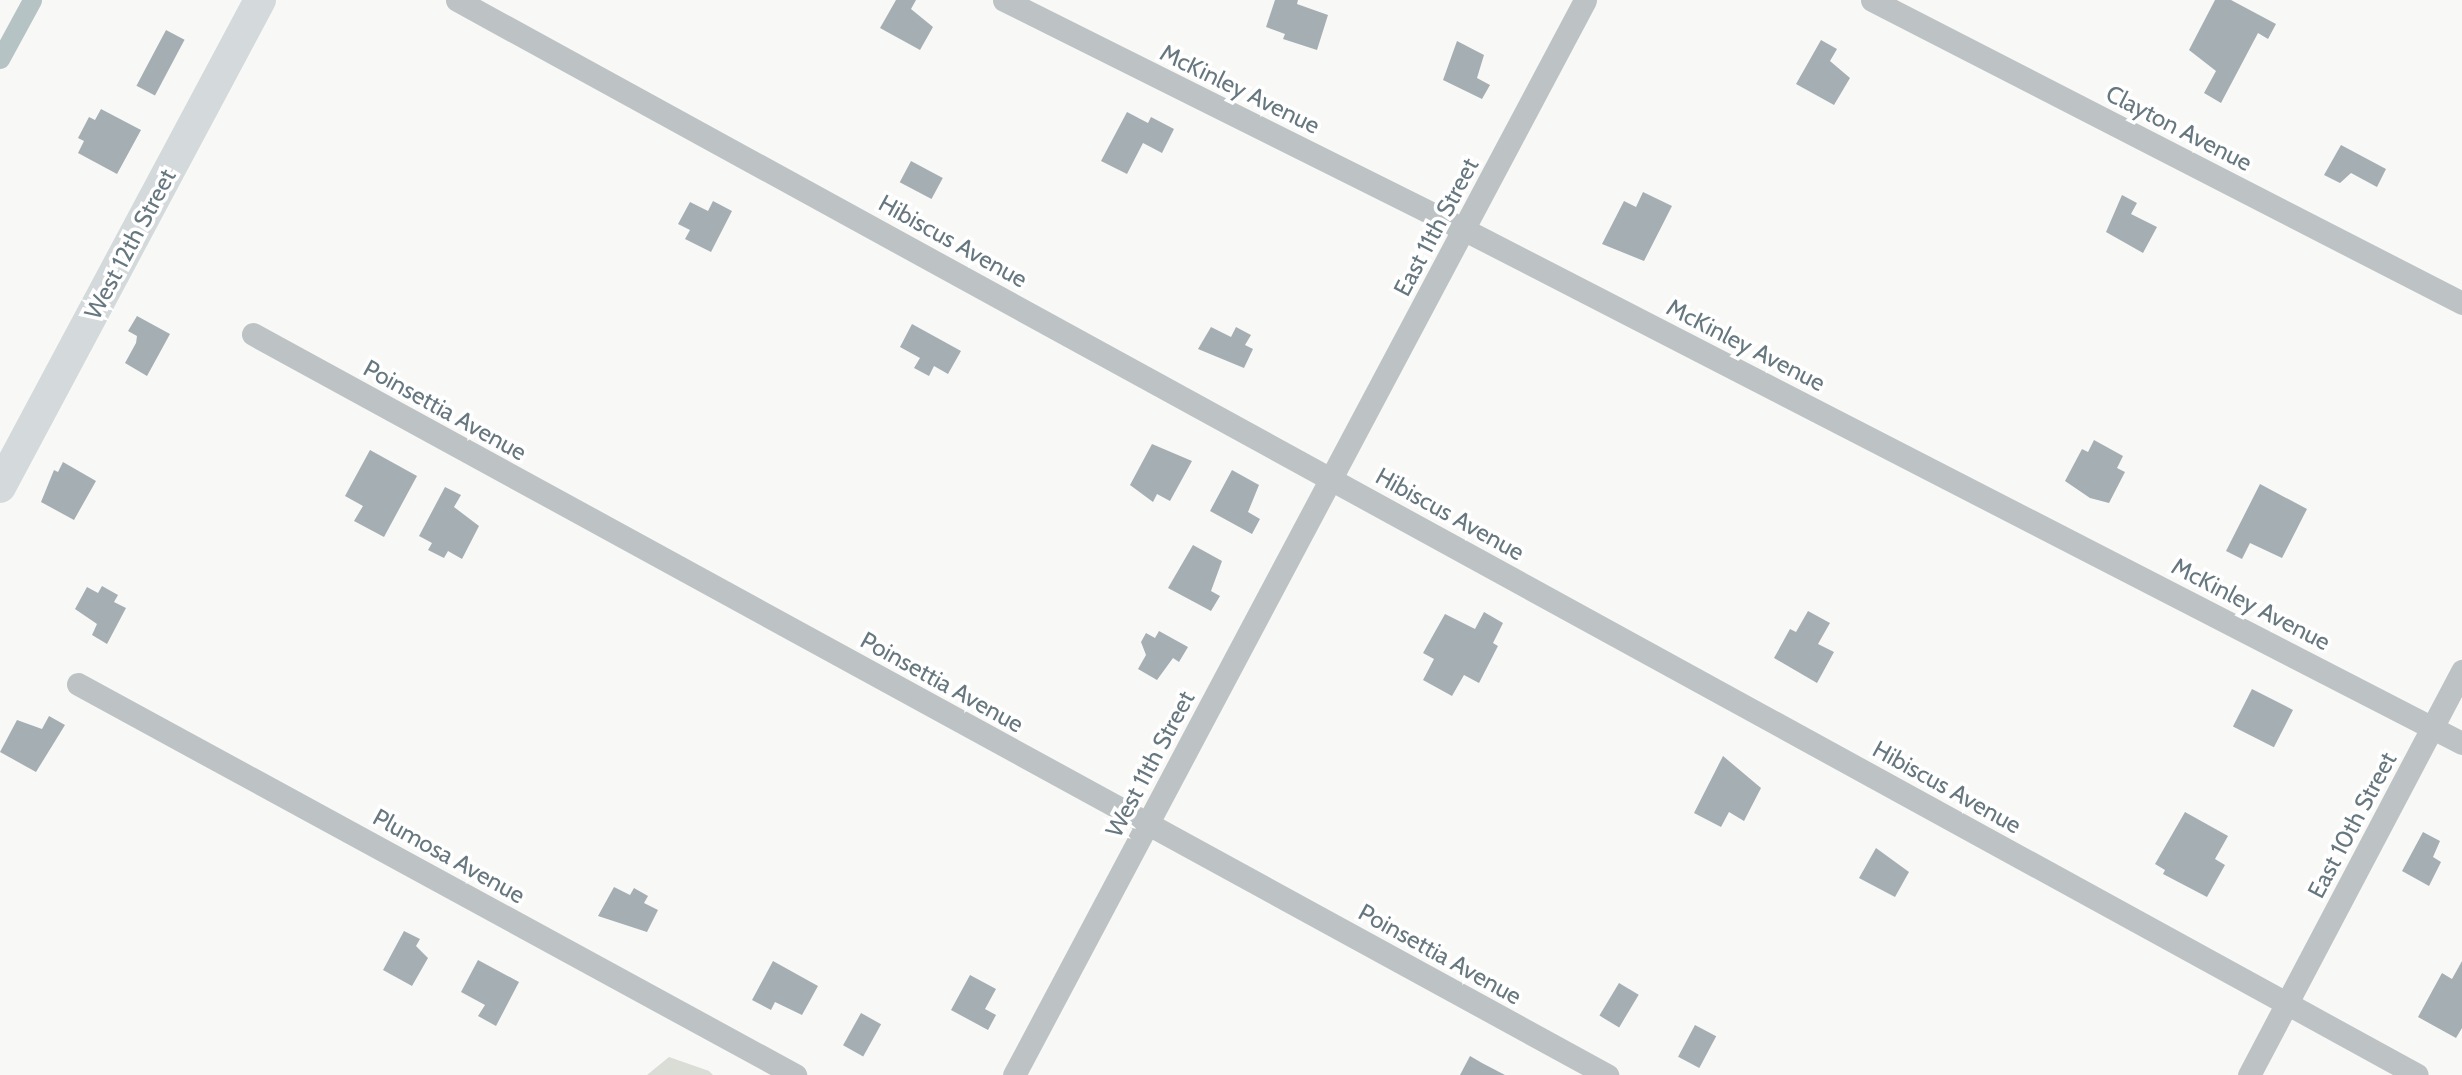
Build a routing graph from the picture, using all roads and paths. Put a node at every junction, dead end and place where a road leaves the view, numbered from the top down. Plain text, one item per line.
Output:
1 (260, 0) edge
2 (457, 0) edge
3 (1004, 0) edge
4 (1585, 0) edge
5 (1872, 0) edge
6 (1463, 229) junction
7 (2462, 303) edge
8 (253, 334) dead end
9 (1332, 478) junction
10 (0, 487) edge
11 (2462, 671) edge
12 (78, 684) dead end
13 (2432, 728) junction
14 (2462, 743) edge
15 (1148, 825) junction
16 (2287, 1003) junction
17 (795, 1075) edge
18 (1014, 1075) edge
19 (1607, 1075) edge
20 (2249, 1075) edge
21 (2417, 1075) edge

1 - 10 street, West 12th Street
2 - 9 street, Hibiscus Avenue
3 - 6 street, McKinley Avenue
4 - 6 street, East 11th Street
5 - 7 street, Clayton Avenue
6 - 9 street, East 11th Street
6 - 13 street, McKinley Avenue
8 - 15 street, Poinsettia Avenue
9 - 15 street, West 11th Street
9 - 16 street, Hibiscus Avenue
11 - 13 street, East 10th Street
12 - 17 street, Plumosa Avenue
13 - 14 street, McKinley Avenue
13 - 16 street, East 10th Street
15 - 18 street, West 11th Street
15 - 19 street, Poinsettia Avenue
16 - 20 street, East 10th Street
16 - 21 street, Hibiscus Avenue

